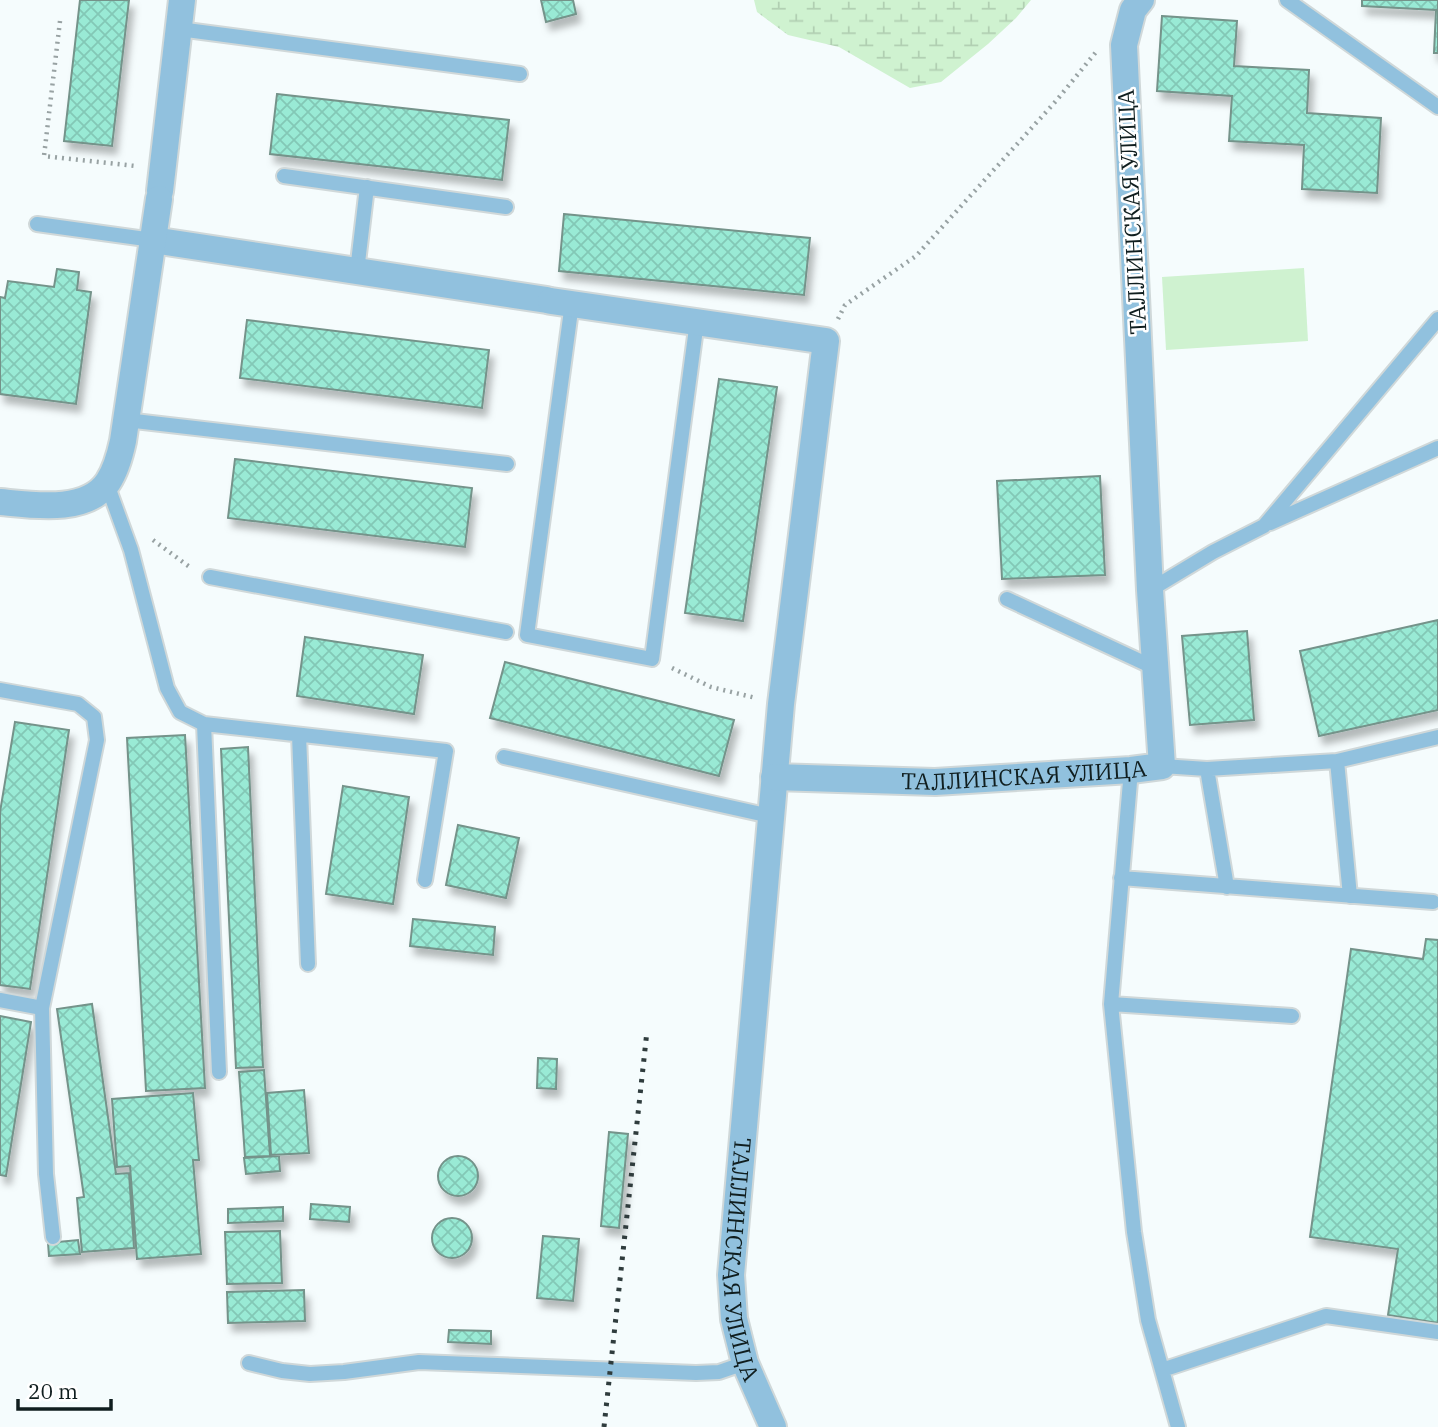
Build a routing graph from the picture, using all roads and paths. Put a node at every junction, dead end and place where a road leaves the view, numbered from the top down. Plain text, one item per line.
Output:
1 (182, 0) edge
2 (1141, 0) edge
3 (1287, 0) edge
4 (60, 21) dead end
5 (179, 29) junction
6 (1102, 45) dead end
7 (520, 74) dead end
8 (1438, 107) edge
9 (285, 176) dead end
10 (161, 186) junction
11 (368, 187) junction
12 (506, 207) dead end
13 (37, 224) dead end
14 (153, 240) junction
15 (357, 271) junction
16 (557, 301) junction
17 (1438, 319) edge
18 (697, 321) junction
19 (826, 341) junction
20 (126, 420) junction
21 (1438, 448) edge
22 (507, 464) dead end
23 (107, 484) junction
24 (0, 502) edge
25 (118, 515) junction
26 (1264, 526) junction
27 (210, 577) joint
28 (1150, 590) junction
29 (1007, 599) dead end
30 (515, 633) junction
31 (653, 659) junction
32 (1155, 668) junction
33 (0, 690) edge
34 (780, 704) junction
35 (204, 724) junction
36 (299, 735) junction
37 (1438, 737) edge
38 (504, 757) dead end
39 (1336, 761) junction
40 (1162, 766) junction
41 (1207, 769) junction
42 (1131, 770) junction
43 (774, 777) junction
44 (769, 816) junction
45 (1121, 878) junction
46 (425, 880) dead end
47 (1227, 887) junction
48 (1350, 896) junction
49 (1433, 902) dead end
50 (308, 964) dead end
51 (0, 1000) edge
52 (1111, 1004) junction
53 (42, 1008) junction
54 (1292, 1016) dead end
55 (219, 1072) dead end
56 (53, 1237) dead end
57 (1438, 1332) edge
58 (249, 1363) dead end
59 (745, 1363) junction
60 (1162, 1370) junction
61 (773, 1427) edge
62 (1178, 1427) edge

1 - 5 street
2 - 28 street, ТАЛЛИНСКАЯ УЛИЦА
3 - 8 lane
4 - 10 path
5 - 7 lane
5 - 10 street
6 - 19 path
9 - 11 lane
10 - 14 street
11 - 12 lane
11 - 15 lane
13 - 14 lane
14 - 15 street
14 - 20 street
15 - 16 street
16 - 18 street
16 - 30 lane
17 - 26 lane
18 - 19 street
18 - 31 lane
19 - 34 street
20 - 22 lane
20 - 23 street
21 - 26 lane
23 - 24 street
23 - 25 lane
25 - 27 path
25 - 35 lane
26 - 28 lane
27 - 30 lane
28 - 32 street, ТАЛЛИНСКАЯ УЛИЦА
29 - 32 lane
30 - 31 lane
31 - 34 path
32 - 40 street, ТАЛЛИНСКАЯ УЛИЦА
33 - 53 lane
34 - 43 street
35 - 36 lane
35 - 55 lane
36 - 46 lane
36 - 50 lane
37 - 39 lane
38 - 44 lane
39 - 41 lane
39 - 48 lane
40 - 41 lane
40 - 42 street, ТАЛЛИНСКАЯ УЛИЦА
41 - 47 lane
42 - 43 street, ТАЛЛИНСКАЯ УЛИЦА
42 - 45 lane
43 - 44 street, ТАЛЛИНСКАЯ УЛИЦА
44 - 59 street, ТАЛЛИНСКАЯ УЛИЦА
45 - 47 lane
45 - 52 lane
47 - 48 lane
48 - 49 lane
51 - 53 lane
52 - 54 lane
52 - 60 lane
53 - 56 lane
57 - 60 lane
58 - 59 lane
59 - 61 street, ТАЛЛИНСКАЯ УЛИЦА
60 - 62 lane

